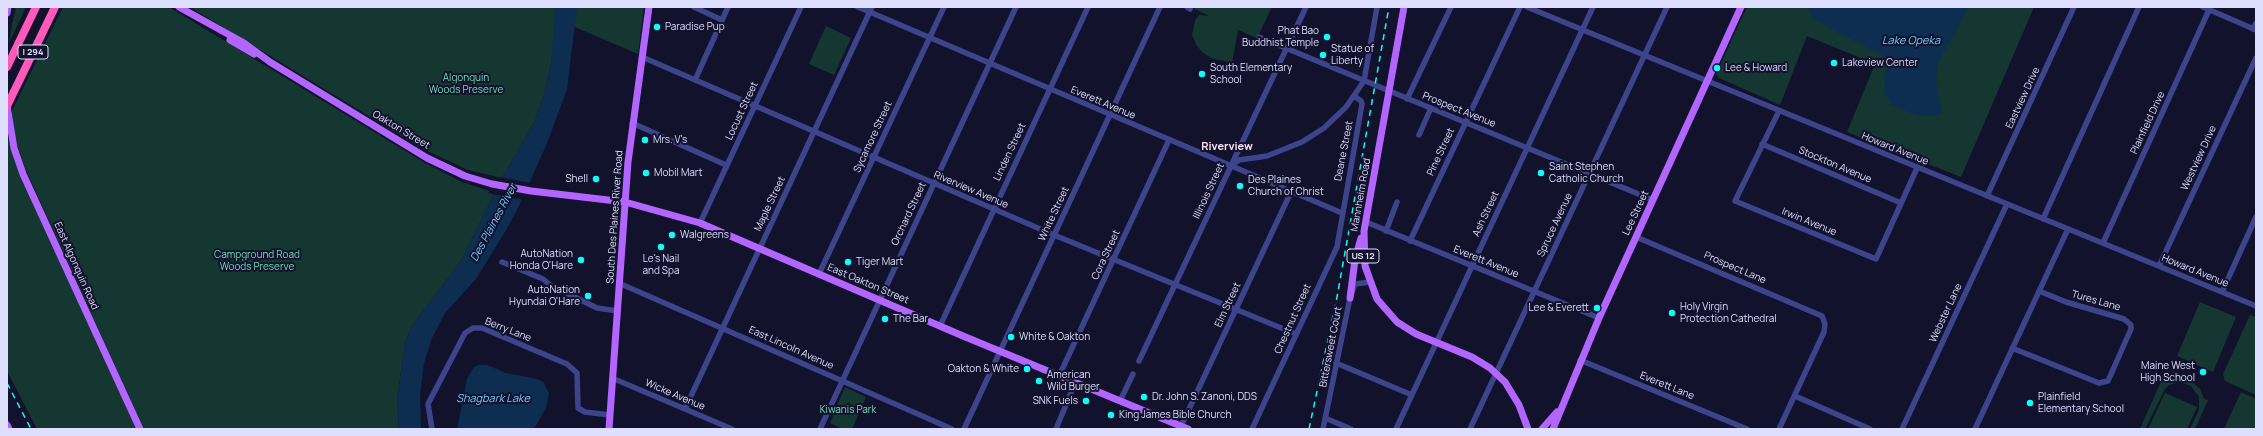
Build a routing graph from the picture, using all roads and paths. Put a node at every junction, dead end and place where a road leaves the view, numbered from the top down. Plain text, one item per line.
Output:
1 (8, 7) edge
2 (36, 7) edge
3 (55, 7) edge
4 (179, 7) edge
5 (649, 7) edge
6 (694, 7) edge
7 (728, 7) edge
8 (801, 7) edge
9 (858, 7) edge
10 (944, 7) edge
11 (1016, 7) edge
12 (1088, 7) edge
13 (1160, 7) edge
14 (1306, 7) edge
15 (1377, 7) edge
16 (1404, 7) edge
17 (1451, 7) edge
18 (1520, 7) edge
19 (1527, 7) edge
20 (1593, 7) edge
21 (1667, 7) edge
22 (1741, 7) edge
23 (2074, 7) edge
24 (2139, 7) edge
25 (2203, 7) edge
26 (871, 9) edge
27 (2209, 10) junction
28 (7, 11) edge
29 (722, 20) junction
30 (2255, 27) edge
31 (1582, 30) junction
32 (1259, 37) dead end
33 (929, 38) junction
34 (1286, 48) junction
35 (1645, 56) junction
36 (642, 57) junction
37 (2256, 58) edge
38 (8, 64) edge
39 (990, 64) junction
40 (695, 80) junction
41 (1364, 81) junction
42 (1707, 82) junction
43 (1049, 89) junction
44 (1389, 91) junction
45 (1354, 96) junction
46 (1407, 98) junction
47 (7, 106) edge
48 (755, 106) junction
49 (1431, 108) junction
50 (1779, 111) junction
51 (1109, 115) junction
52 (632, 123) junction
53 (1465, 123) junction
54 (814, 131) junction
55 (1419, 135) dead end
56 (1169, 140) junction
57 (1762, 144) junction
58 (1527, 148) junction
59 (873, 157) junction
60 (726, 165) junction
61 (1231, 167) junction
62 (1916, 168) junction
63 (1589, 174) junction
64 (934, 183) junction
65 (531, 191) joint
66 (1291, 192) junction
67 (1987, 196) junction
68 (1653, 200) junction
69 (624, 202) junction
70 (1397, 202) dead end
71 (1901, 203) junction
72 (2007, 204) junction
73 (993, 209) junction
74 (1342, 214) junction
75 (2043, 219) junction
76 (2256, 219) edge
77 (1366, 222) junction
78 (700, 223) junction
79 (2068, 229) junction
80 (1364, 231) junction
81 (1386, 231) junction
82 (1054, 235) junction
83 (1636, 237) junction
84 (1410, 241) junction
85 (2103, 243) junction
86 (760, 248) junction
87 (1113, 259) junction
88 (502, 262) dead end
89 (1472, 266) junction
90 (2159, 266) junction
91 (818, 274) junction
92 (1370, 282) junction
93 (621, 284) junction
94 (1175, 284) junction
95 (2039, 291) junction
96 (1535, 292) junction
97 (2222, 292) junction
98 (1350, 298) junction
99 (879, 300) junction
100 (2256, 306) edge
101 (1236, 309) junction
102 (618, 311) junction
103 (1599, 318) junction
104 (940, 326) junction
105 (723, 327) junction
106 (1296, 334) junction
107 (1436, 342) junction
108 (2012, 348) junction
109 (999, 352) junction
110 (1580, 360) junction
111 (1139, 361) dead end
112 (1336, 363) junction
113 (1496, 373) junction
114 (1133, 374) dead end
115 (1058, 376) junction
116 (612, 378) junction
117 (842, 380) junction
118 (1075, 383) junction
119 (1412, 395) junction
120 (1795, 396) junction
121 (1120, 402) junction
122 (685, 409) junction
123 (1559, 410) junction
124 (610, 415) junction
125 (1325, 418) junction
126 (7, 425) edge
127 (1553, 427) edge
128 (1184, 428) edge
129 (9, 429) edge
130 (140, 429) edge
131 (432, 429) edge
132 (609, 429) edge
133 (732, 429) edge
134 (820, 429) edge
135 (952, 429) edge
136 (964, 429) edge
137 (1056, 429) edge
138 (1252, 429) edge
139 (1323, 429) edge
140 (1351, 429) edge
141 (1396, 429) edge
142 (1470, 429) edge
143 (1528, 429) edge
144 (1542, 429) edge
145 (1747, 429) edge
146 (1779, 429) edge
147 (1870, 429) edge
148 (1902, 429) edge
149 (1975, 429) edge

1 - 28 main road
2 - 38 highway, I 294
3 - 47 highway, I 294
4 - 65 main road, Oakton Street
5 - 36 main road, South Des Plaines River Road
6 - 29 street
7 - 29 street
8 - 48 street, Locust Street
9 - 26 street, Everett Avenue
10 - 33 street, Sycamore Street
11 - 39 street, Orchard Street
12 - 43 street, Linden Street
13 - 51 street, White Street
14 - 34 street, Illinois Street
15 - 41 street
16 - 44 main road, Mannheim Road / US 12
17 - 46 street
18 - 53 street, Pine Street
19 - 31 street, Howard Avenue
20 - 31 street, Ash Street
21 - 35 street, Spruce Avenue
22 - 42 main road, Lee Street
23 - 67 street, Eastview Drive
24 - 75 street
25 - 27 street
26 - 33 street, Everett Avenue
26 - 54 street, Maple Street
27 - 30 street
27 - 85 street, Plainfield Drive
29 - 40 street
31 - 35 street, Howard Avenue
31 - 58 street, Ash Street
32 - 34 street, Prospect Avenue
33 - 39 street, Everett Avenue
33 - 59 street, Sycamore Street
34 - 41 street, Prospect Avenue
34 - 61 street, Illinois Street
35 - 42 street, Howard Avenue
35 - 63 street, Spruce Avenue
36 - 40 street, Riverview Avenue
36 - 52 main road, South Des Plaines River Road
37 - 90 street, Westview Drive
39 - 43 street, Everett Avenue
39 - 64 street, Orchard Street
40 - 48 street, Riverview Avenue
41 - 44 street, Prospect Avenue
41 - 45 street
42 - 50 street, Howard Avenue
42 - 68 main road, Lee Street
43 - 51 street, Everett Avenue
43 - 73 street, Linden Street
44 - 46 street, Prospect Avenue
44 - 77 main road, Mannheim Road / US 12
45 - 61 street
45 - 74 street, Deane Street
46 - 49 street, Prospect Avenue
47 - 130 main road, East Algonquin Road
48 - 54 street, Riverview Avenue
48 - 60 street, Locust Street
49 - 53 street, Prospect Avenue
49 - 55 street
50 - 57 street
50 - 62 street, Howard Avenue
51 - 56 street, Everett Avenue
51 - 82 street, White Street
52 - 60 street
52 - 69 main road, South Des Plaines River Road
53 - 58 street, Prospect Avenue
53 - 84 street, Pine Street
54 - 59 street, Riverview Avenue
54 - 86 street, Maple Street
56 - 61 street, Everett Avenue
56 - 87 street, Cora Street
57 - 71 street, Stockton Avenue
57 - 71 street, Irwin Avenue
58 - 63 street, Prospect Avenue
58 - 89 street, Ash Street
59 - 64 street, Riverview Avenue
59 - 91 street, Sycamore Street
60 - 78 street, Locust Street
61 - 66 street, Everett Avenue
61 - 94 street, Illinois Street
62 - 67 street, Howard Avenue
62 - 71 street
63 - 68 street, Prospect Avenue
63 - 96 street, Spruce Avenue
64 - 73 street, Riverview Avenue
64 - 99 street, Orchard Street
65 - 69 main road, East Oakton Street
66 - 74 street, Everett Avenue
66 - 101 street, Elm Street
67 - 72 street, Howard Avenue
68 - 83 main road, Lee Street
69 - 78 main road, East Oakton Street
69 - 93 main road, South Des Plaines River Road
70 - 81 street
72 - 75 street, Howard Avenue
72 - 148 street, Webster Lane
73 - 82 street, Riverview Avenue
73 - 104 street, Linden Street
74 - 106 street, Chestnut Street
75 - 79 street, Howard Avenue
76 - 97 street
77 - 80 main road, Mannheim Road / US 12
77 - 81 street, Everett Avenue
78 - 86 main road, East Oakton Street
79 - 85 street, Howard Avenue
79 - 95 street
80 - 92 main road, Mannheim Road / US 12
80 - 98 main road
81 - 84 street, Everett Avenue
82 - 87 street, Riverview Avenue
82 - 109 street, White Street
83 - 103 main road, Lee Street
83 - 120 street, Prospect Lane
84 - 89 street, Everett Avenue
85 - 90 street, Howard Avenue
86 - 91 main road, East Oakton Street
86 - 105 street, Maple Street
87 - 94 street, Riverview Avenue
87 - 115 street, Cora Street
88 - 102 street
89 - 96 street, Everett Avenue
89 - 107 street, Ash Street
90 - 97 street, Howard Avenue
91 - 99 main road, East Oakton Street
92 - 98 street, Bittersweet Court
92 - 107 main road, Mannheim Road / US 12
93 - 102 main road, South Des Plaines River Road
93 - 105 street, East Lincoln Avenue
94 - 101 street, Riverview Avenue
94 - 111 street, Illinois Street
95 - 108 street
95 - 108 street, Tures Lane
96 - 103 street, Everett Avenue
96 - 113 street, Spruce Avenue
97 - 100 street, Howard Avenue
98 - 112 street, Bittersweet Court
99 - 104 main road, East Oakton Street
99 - 117 street, Orchard Street
101 - 106 street, Riverview Avenue
101 - 128 street, Elm Street
102 - 116 main road, South Des Plaines River Road
103 - 110 main road, Lee Street
104 - 109 main road, East Oakton Street
105 - 117 street, East Lincoln Avenue
105 - 122 street, Maple Street
106 - 138 street, Chestnut Street
107 - 113 main road, Mannheim Road / US 12
107 - 119 street, Ash Street
108 - 149 street
109 - 115 main road, East Oakton Street
109 - 136 street, White Street
110 - 123 main road, Lee Street
110 - 145 street, Everett Lane
112 - 119 street
112 - 125 street, Bittersweet Court
113 - 142 street, Spruce Avenue
113 - 143 main road, Mannheim Road / US 12
114 - 121 street
115 - 118 main road, East Oakton Street
116 - 122 street, Wicke Avenue
116 - 124 main road, South Des Plaines River Road
117 - 134 street, Orchard Street
117 - 135 street, East Lincoln Avenue
118 - 121 main road, East Oakton Street
118 - 137 street
119 - 141 street, Ash Street
120 - 146 street
120 - 147 street
121 - 128 main road, East Oakton Street
122 - 133 street, Wicke Avenue
123 - 127 main road, Lee Street
123 - 144 main road
124 - 131 street, Berry Lane
124 - 132 main road, South Des Plaines River Road
125 - 139 street, Bittersweet Court
125 - 140 street
126 - 129 main road

